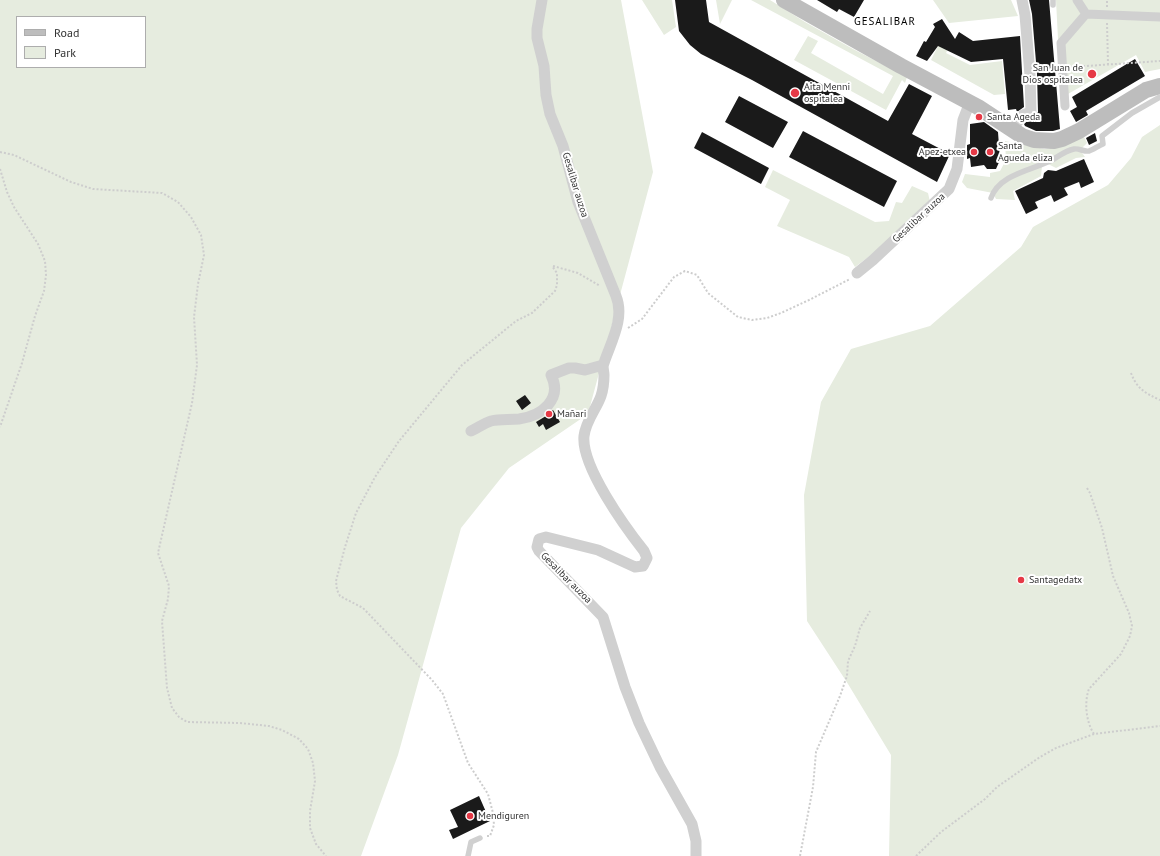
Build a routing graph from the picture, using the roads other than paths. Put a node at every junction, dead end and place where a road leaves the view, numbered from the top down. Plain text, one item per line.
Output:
1 (542, 0) edge
2 (1022, 0) edge
3 (1077, 0) edge
4 (793, 2) edge
5 (1086, 14) junction
6 (1160, 17) edge
7 (1160, 86) edge
8 (1160, 98) edge
9 (970, 102) junction
10 (1065, 106) dead end
11 (1011, 130) junction
12 (991, 198) dead end
13 (857, 273) road end
14 (603, 365) junction
15 (471, 432) dead end
16 (480, 838) road end
17 (468, 856) edge
18 (696, 856) edge

1 - 14 street, Gesalibar auzoa
2 - 11 street
3 - 5 street
4 - 9 main road
5 - 6 street
5 - 10 street
7 - 11 main road
8 - 12 lane
9 - 11 main road
9 - 13 street, Gesalibar auzoa
14 - 15 street
14 - 18 street, Gesalibar auzoa
16 - 17 lane

